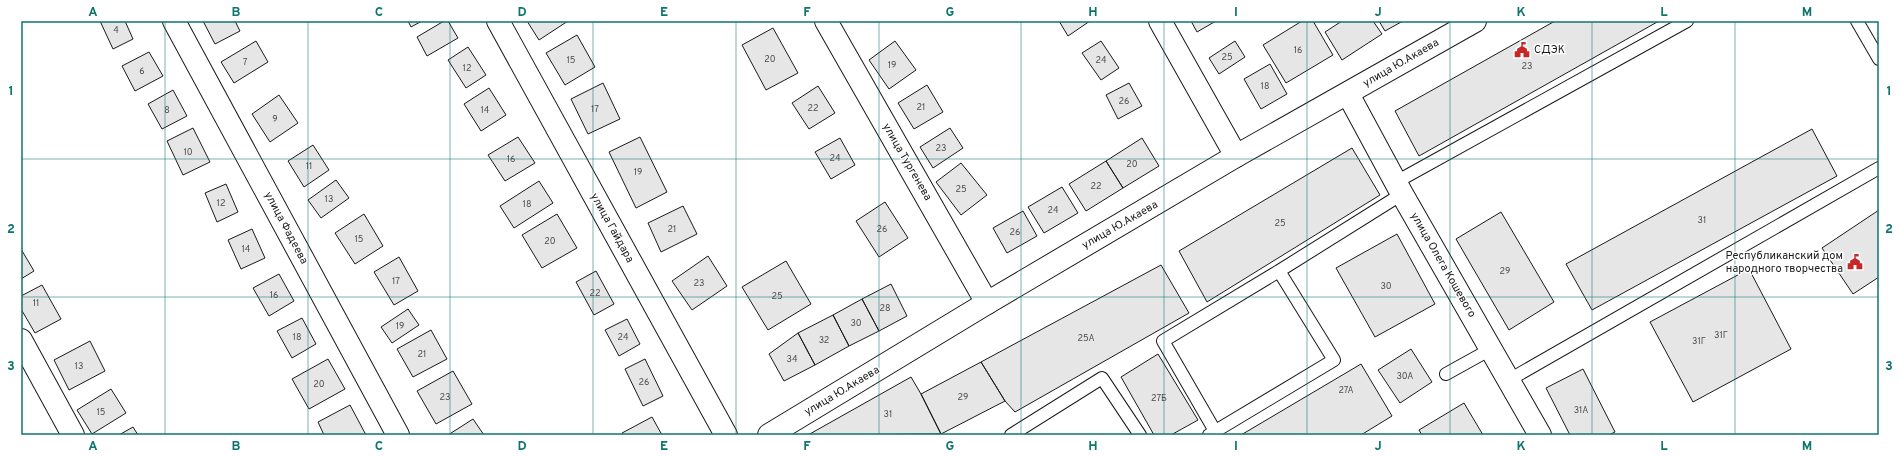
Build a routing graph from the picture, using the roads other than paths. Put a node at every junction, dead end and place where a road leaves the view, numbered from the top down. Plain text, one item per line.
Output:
1 (174, 21) edge
2 (498, 21) edge
3 (826, 21) edge
4 (1160, 21) edge
5 (1475, 21) edge
6 (1688, 21) edge
7 (1857, 21) edge
8 (1879, 59) edge
9 (1348, 94) junction
10 (1236, 156) junction
11 (1879, 168) edge
12 (1399, 188) junction
13 (1279, 271) junction
14 (987, 303) junction
15 (21, 340) edge
16 (1491, 349) junction
17 (1446, 374) dead end
18 (1509, 380) junction
19 (1212, 433) edge
20 (73, 435) edge
21 (398, 435) edge
22 (726, 435) edge
23 (769, 435) edge
24 (1011, 435) edge
25 (1140, 435) edge
26 (1540, 435) edge

1 - 21 street, улица Фадеева
2 - 22 street, улица Гайдара
3 - 14 street, улица Тургенева
4 - 10 street
5 - 9 street, улица Ю.Акаева
6 - 12 lane
7 - 8 lane
9 - 10 street, улица Ю.Акаева
9 - 12 street, улица Олега Кошевого
10 - 14 street, улица Ю.Акаева
11 - 18 lane
12 - 13 lane
12 - 16 street, улица Олега Кошевого
13 - 19 lane
13 - 19 lane
14 - 23 street, улица Ю.Акаева
15 - 20 street
16 - 17 lane
16 - 18 street, улица Олега Кошевого
18 - 26 street, улица Олега Кошевого
24 - 25 lane

